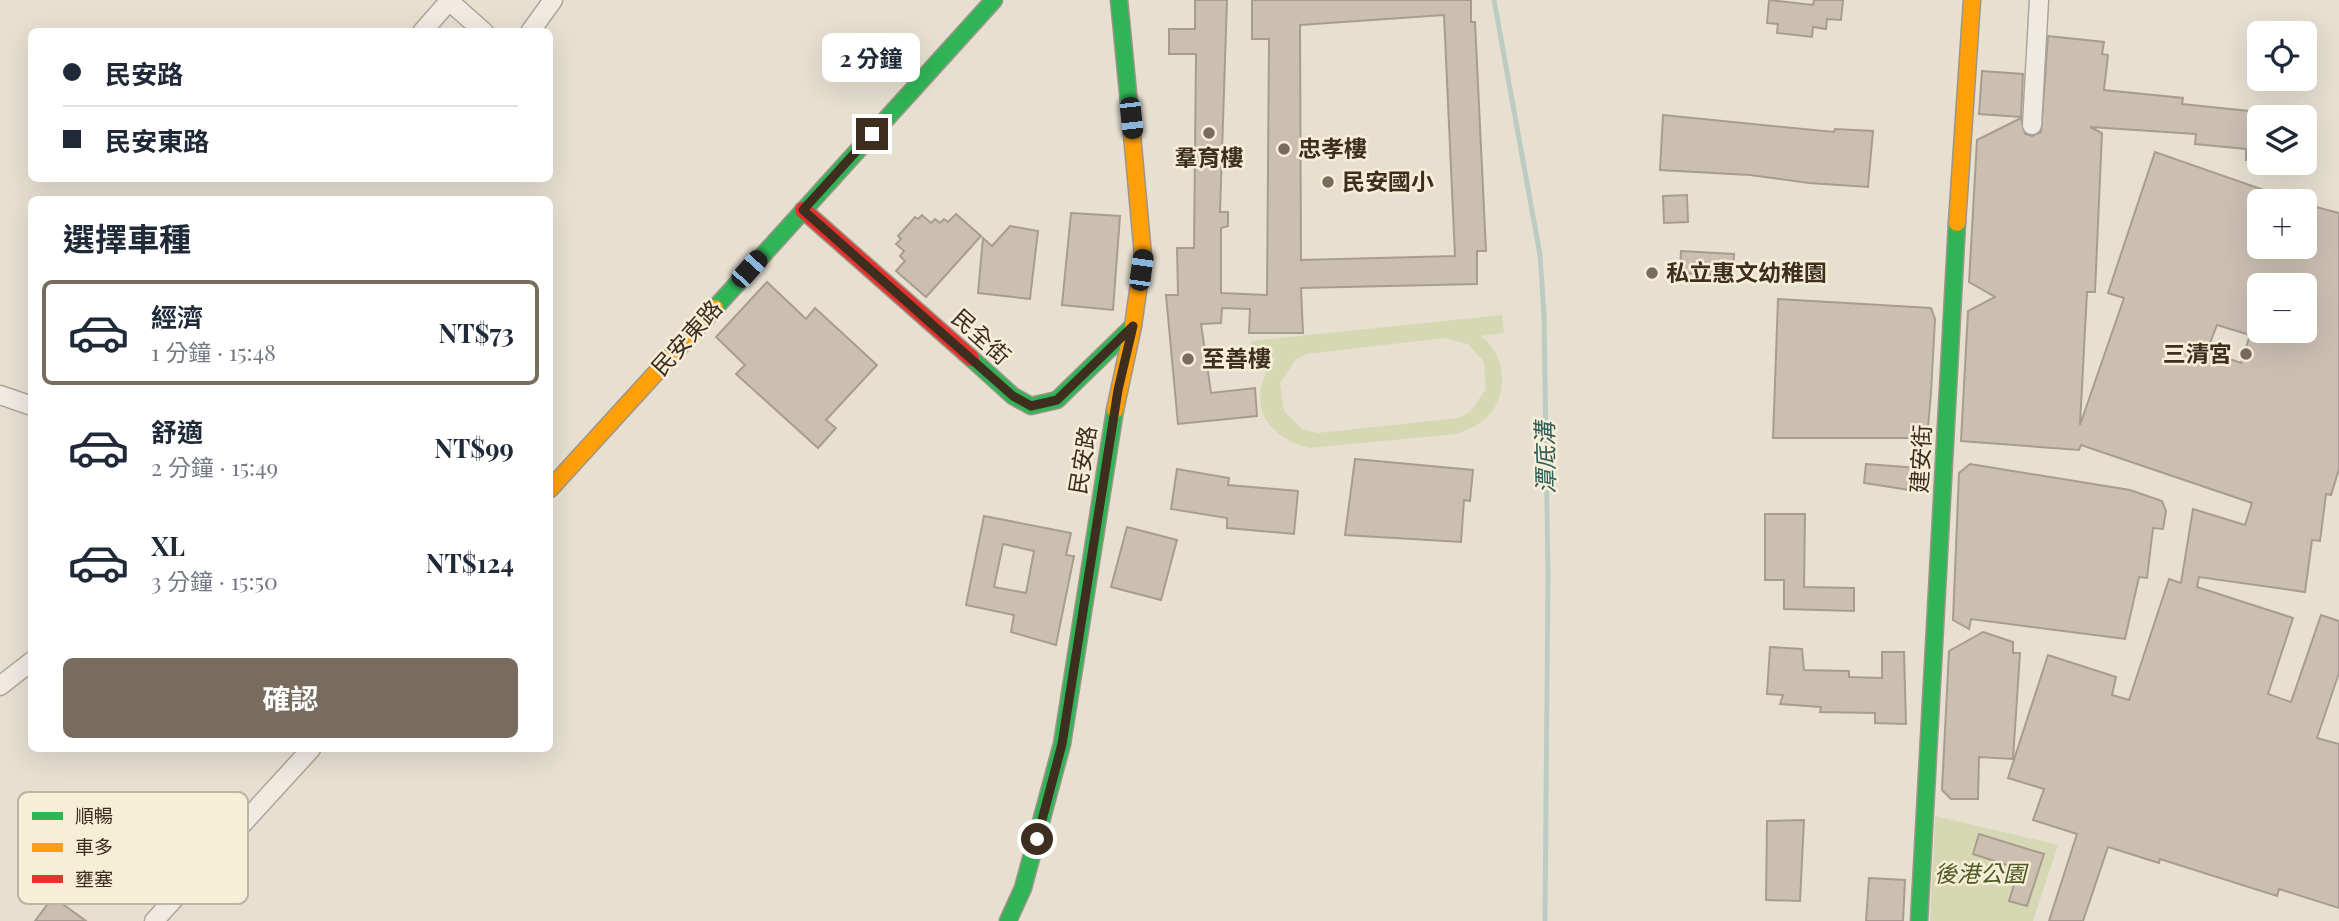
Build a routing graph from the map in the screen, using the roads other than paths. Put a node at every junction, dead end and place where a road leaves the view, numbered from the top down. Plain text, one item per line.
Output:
1 (449, 0) edge
2 (553, 0) edge
3 (994, 0) edge
4 (1119, 0) edge
5 (1972, 0) edge
6 (2039, 0) edge
7 (425, 28) edge
8 (480, 28) edge
9 (533, 28) edge
10 (2032, 125) dead end
11 (803, 210) junction
12 (1133, 326) junction
13 (0, 395) edge
14 (28, 405) edge
15 (553, 486) edge
16 (28, 664) edge
17 (0, 686) edge
18 (308, 752) edge
19 (248, 818) edge
20 (170, 904) edge
21 (154, 921) edge
22 (1008, 921) edge
23 (1919, 921) edge

1 - 7 street
1 - 8 street
2 - 9 street
3 - 11 street, 民安東路
4 - 12 street, 民安路
5 - 23 street, 建安街
6 - 10 street
11 - 12 street, 民全街
11 - 15 street, 民安東路
12 - 22 street, 民安路
13 - 14 street
16 - 17 street
18 - 19 street
20 - 21 street

